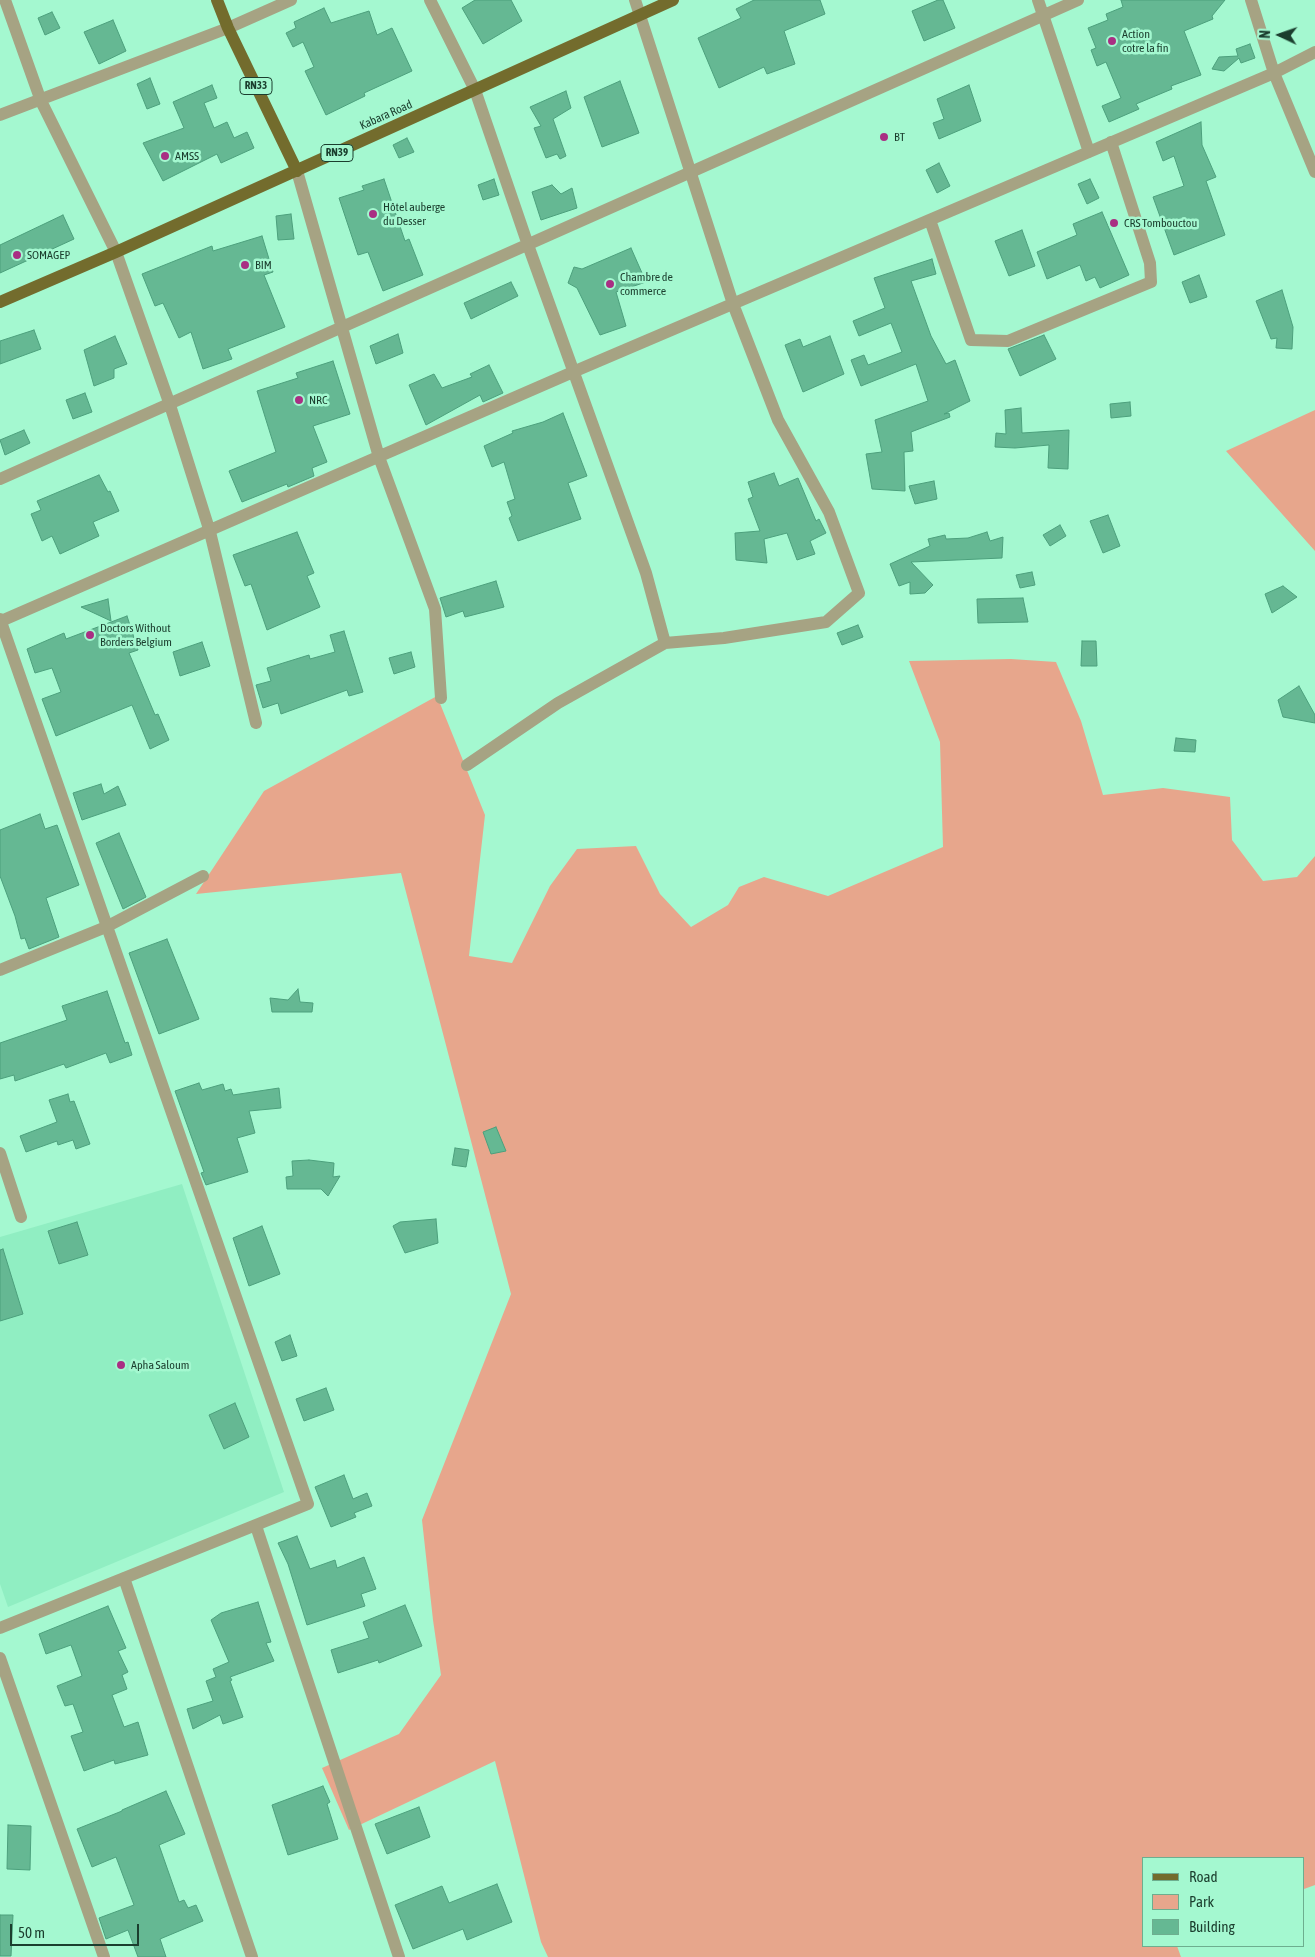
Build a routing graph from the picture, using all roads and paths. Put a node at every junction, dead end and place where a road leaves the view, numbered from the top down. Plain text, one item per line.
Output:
1 (5, 0) edge
2 (218, 0) edge
3 (291, 0) edge
4 (430, 0) edge
5 (635, 0) edge
6 (673, 0) edge
7 (1038, 0) edge
8 (1078, 0) edge
9 (1251, 0) edge
10 (640, 16) junction
11 (1042, 16) junction
12 (228, 28) junction
13 (1315, 52) edge
14 (1274, 73) junction
15 (475, 90) junction
16 (41, 101) junction
17 (0, 115) edge
18 (1111, 142) junction
19 (1089, 152) junction
20 (298, 171) junction
21 (1315, 172) edge
22 (691, 173) junction
23 (930, 220) junction
24 (528, 245) junction
25 (116, 252) junction
26 (0, 302) edge
27 (733, 304) junction
28 (341, 329) junction
29 (573, 372) junction
30 (170, 405) junction
31 (379, 457) junction
32 (0, 479) edge
33 (210, 532) junction
34 (0, 620) edge
35 (665, 643) junction
36 (441, 698) dead end
37 (256, 723) dead end
38 (467, 766) dead end
39 (203, 876) dead end
40 (106, 927) junction
41 (0, 970) edge
42 (0, 1154) edge
43 (21, 1217) dead end
44 (256, 1526) junction
45 (124, 1578) junction
46 (0, 1628) edge
47 (0, 1658) edge
48 (104, 1957) edge
49 (252, 1957) edge
50 (399, 1957) edge

1 - 16 street
2 - 12 main road, RN33
3 - 12 street
4 - 15 street
5 - 10 street
6 - 10 main road, Kabara Road / RN39
7 - 11 street
8 - 11 street
9 - 14 street
10 - 15 main road, Kabara Road / RN39
10 - 22 street
11 - 19 street
11 - 22 street
12 - 16 street
12 - 20 main road, RN33
13 - 14 street
14 - 18 street
14 - 21 street
15 - 20 main road, Kabara Road / RN39
15 - 24 street
16 - 17 street
16 - 25 street
18 - 19 street
18 - 23 street
19 - 23 street
20 - 25 main road, Kabara Road / RN39
20 - 28 street
22 - 24 street
22 - 27 street
23 - 27 street
24 - 28 street
24 - 29 street
25 - 26 main road, Kabara Road / RN39
25 - 30 street
27 - 29 street
27 - 35 street
28 - 30 street
28 - 31 street
29 - 31 street
29 - 35 street
30 - 32 street
30 - 33 street
31 - 33 street
31 - 36 street
33 - 34 street
33 - 37 street
34 - 40 street
35 - 38 street
39 - 40 street
40 - 41 street
40 - 44 street
42 - 43 street
44 - 45 street
44 - 50 street
45 - 46 street
45 - 49 street
47 - 48 street

